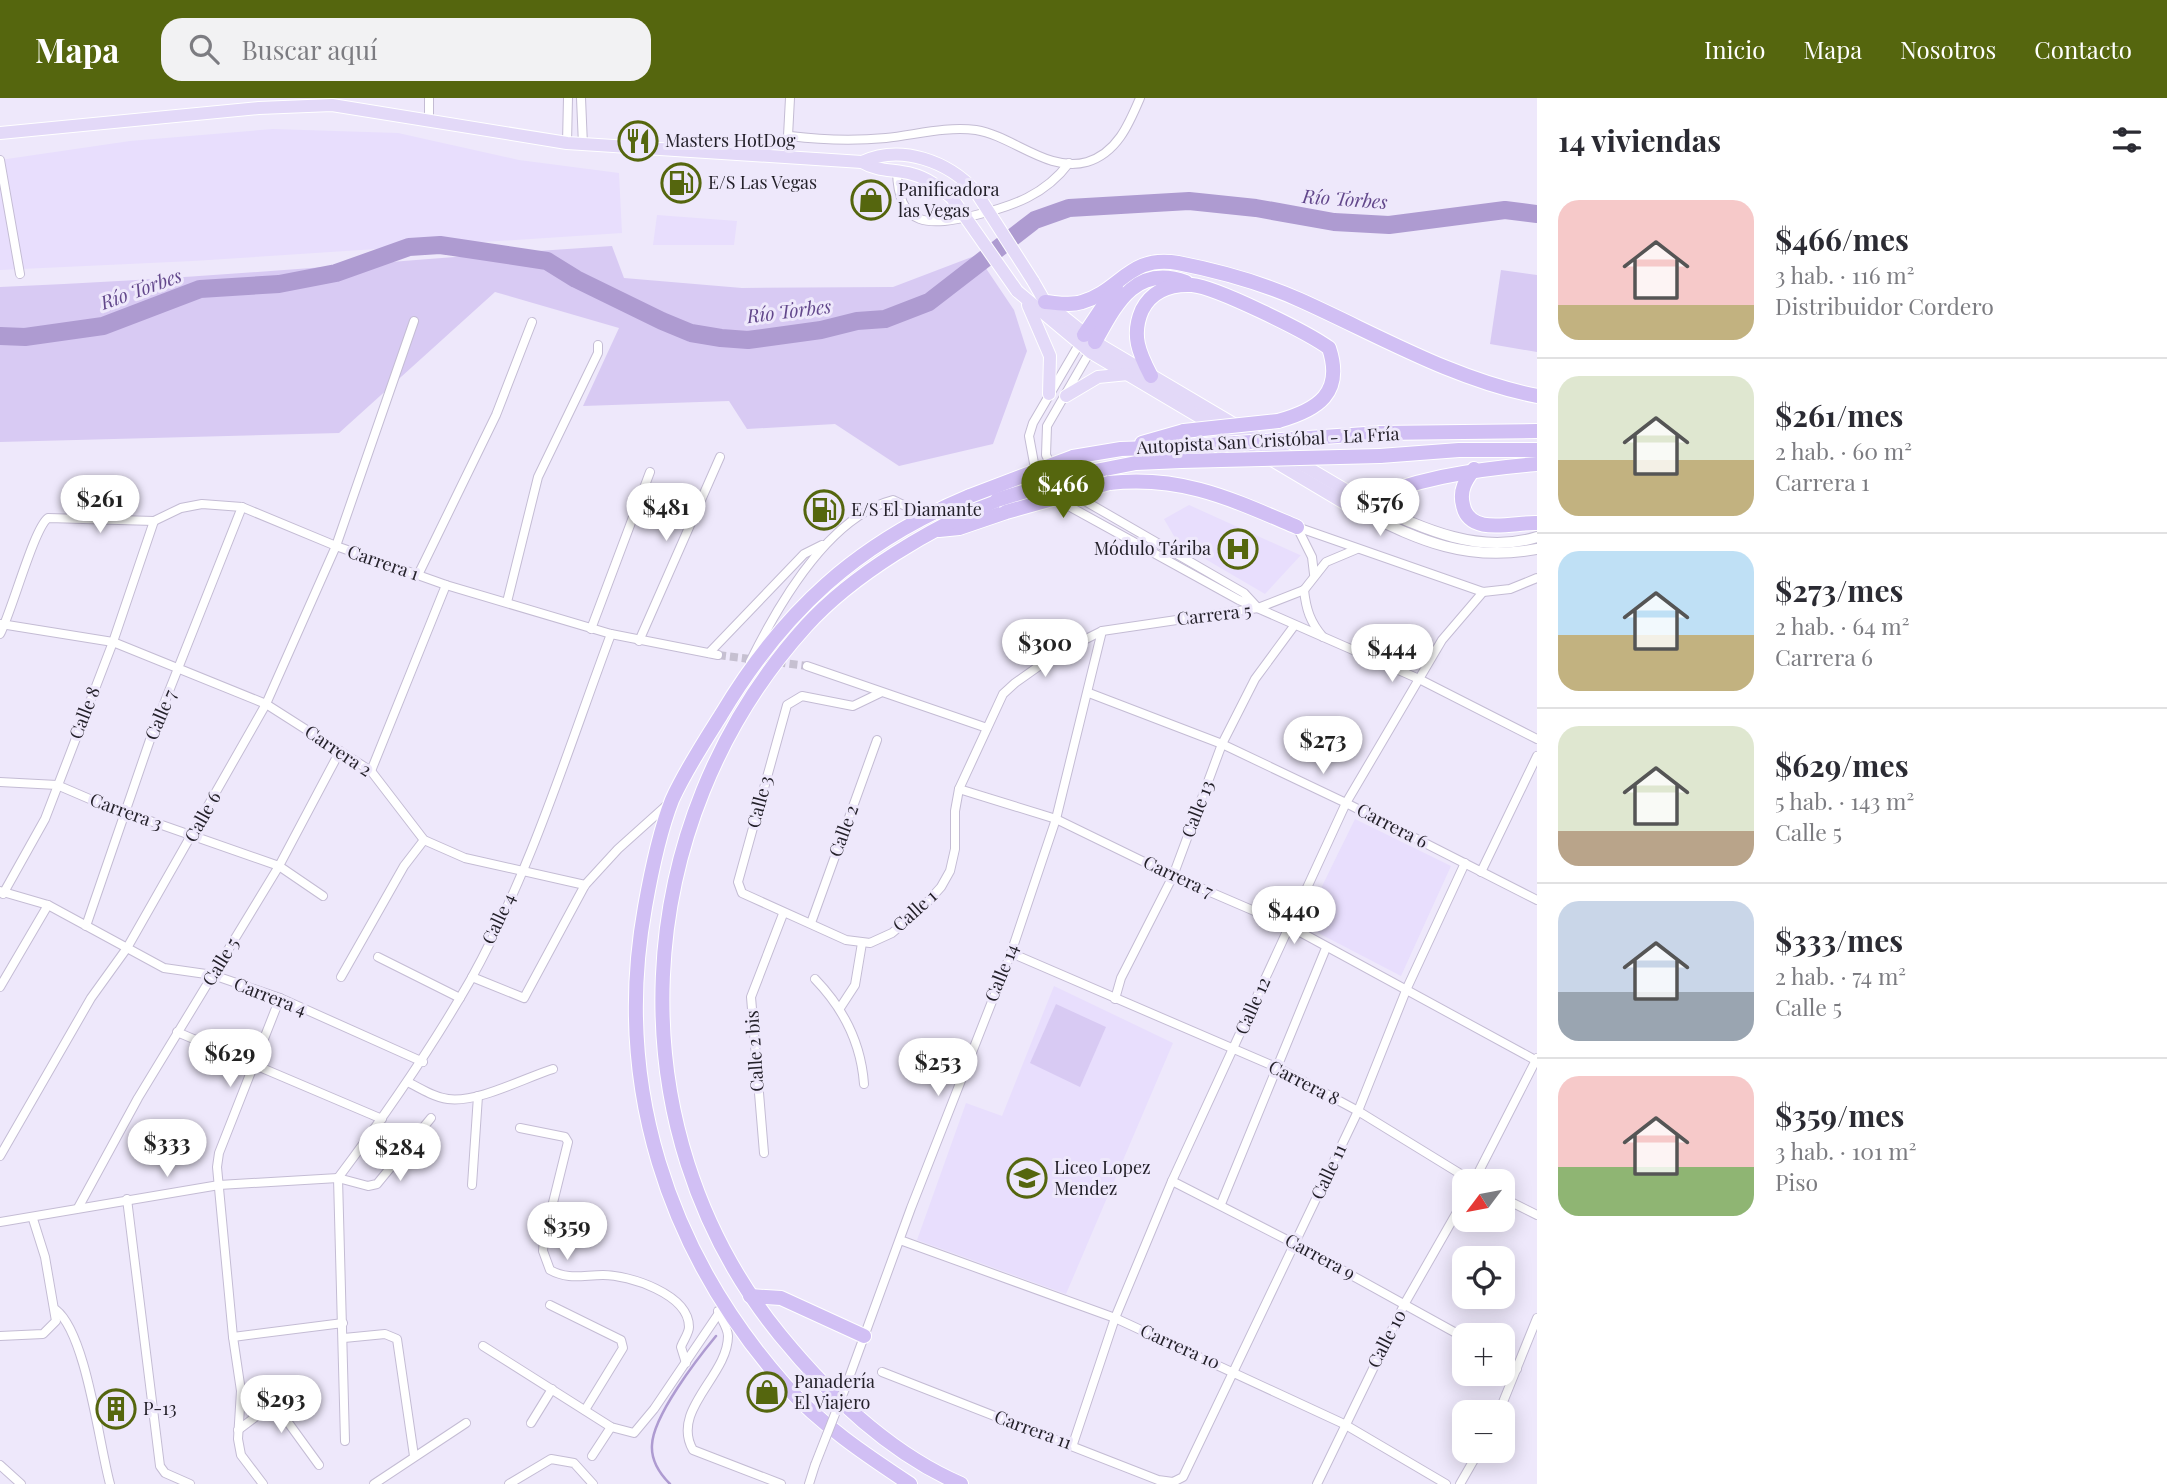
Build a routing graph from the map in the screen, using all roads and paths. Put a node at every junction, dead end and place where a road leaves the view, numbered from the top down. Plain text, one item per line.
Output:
1 (429, 98) edge
2 (568, 98) edge
3 (581, 98) edge
4 (790, 98) edge
5 (1140, 98) edge
6 (332, 102) edge
7 (259, 103) edge
8 (429, 119) junction
9 (0, 133) edge
10 (790, 136) junction
11 (567, 143) junction
12 (583, 145) junction
13 (787, 155) junction
14 (0, 160) edge
15 (862, 162) junction
16 (1069, 163) junction
17 (897, 171) junction
18 (20, 274) dead end
19 (1122, 277) junction
20 (1195, 285) junction
21 (1021, 294) junction
22 (1045, 302) junction
23 (414, 321) dead end
24 (532, 322) dead end
25 (1087, 343) junction
26 (598, 345) dead end
27 (1128, 374) junction
28 (1150, 376) junction
29 (1049, 394) junction
30 (1066, 396) junction
31 (1537, 396) edge
32 (1537, 431) edge
33 (1121, 449) junction
34 (1537, 450) edge
35 (1180, 454) junction
36 (720, 457) dead end
37 (1537, 464) edge
38 (1474, 469) junction
39 (650, 472) dead end
40 (1357, 504) junction
41 (1001, 506) junction
42 (242, 507) junction
43 (924, 515) junction
44 (153, 521) junction
45 (1537, 523) edge
46 (1297, 527) junction
47 (1537, 537) edge
48 (824, 543) junction
49 (336, 546) junction
50 (1537, 549) edge
51 (1357, 550) junction
52 (1314, 574) junction
53 (418, 575) junction
54 (1537, 578) edge
55 (446, 585) junction
56 (1304, 590) junction
57 (1483, 592) junction
58 (507, 603) junction
59 (1258, 608) junction
60 (2, 624) edge
61 (1294, 626) junction
62 (591, 629) junction
63 (1102, 631) junction
64 (611, 634) junction
65 (0, 635) edge
66 (1325, 639) junction
67 (639, 641) junction
68 (113, 642) junction
69 (709, 653) junction
70 (718, 655) tunnel mouth
71 (807, 666) tunnel mouth
72 (181, 668) junction
73 (1419, 679) junction
74 (737, 687) junction
75 (880, 693) junction
76 (1089, 693) junction
77 (267, 704) junction
78 (987, 728) junction
79 (1537, 738) edge
80 (877, 740) dead end
81 (1222, 744) junction
82 (340, 751) junction
83 (1537, 756) edge
84 (371, 771) junction
85 (0, 782) edge
86 (57, 785) junction
87 (959, 789) junction
88 (672, 801) junction
89 (1346, 803) junction
90 (124, 812) junction
91 (1056, 819) junction
92 (193, 835) junction
93 (424, 840) junction
94 (1465, 863) junction
95 (279, 866) junction
96 (522, 872) junction
97 (1481, 872) junction
98 (1172, 876) junction
99 (585, 885) junction
100 (2, 893) edge
101 (323, 896) dead end
102 (1537, 900) edge
103 (48, 905) junction
104 (783, 914) junction
105 (811, 923) junction
106 (86, 926) junction
107 (1289, 926) junction
108 (862, 943) junction
109 (127, 948) junction
110 (1326, 948) junction
111 (1011, 953) junction
112 (378, 957) dead end
113 (213, 975) junction
114 (341, 977) dead end
115 (472, 977) junction
116 (815, 979) dead end
117 (0, 987) edge
118 (1407, 988) junction
119 (280, 998) junction
120 (460, 998) junction
121 (1115, 999) junction
122 (840, 1008) junction
123 (177, 1032) junction
124 (1233, 1051) junction
125 (1537, 1059) edge
126 (422, 1062) junction
127 (256, 1066) junction
128 (553, 1069) dead end
129 (1278, 1069) junction
130 (408, 1082) junction
131 (864, 1084) dead end
132 (478, 1096) junction
133 (1358, 1111) junction
134 (431, 1118) dead end
135 (382, 1119) junction
136 (520, 1128) dead end
137 (764, 1153) dead end
138 (0, 1156) edge
139 (1453, 1169) edge
140 (1479, 1169) edge
141 (338, 1178) junction
142 (1172, 1181) junction
143 (219, 1185) junction
144 (472, 1185) dead end
145 (127, 1199) junction
146 (1221, 1204) junction
147 (1516, 1204) edge
148 (78, 1208) junction
149 (1537, 1215) edge
150 (33, 1219) junction
151 (1452, 1221) edge
152 (0, 1222) edge
153 (900, 1241) junction
154 (1295, 1244) junction
155 (718, 1294) junction
156 (750, 1296) junction
157 (1405, 1303) junction
158 (550, 1305) dead end
159 (56, 1310) junction
160 (719, 1313) junction
161 (1115, 1318) junction
162 (1537, 1318) edge
163 (343, 1324) junction
164 (1452, 1330) edge
165 (0, 1336) edge
166 (864, 1336) junction
167 (233, 1338) junction
168 (344, 1338) junction
169 (483, 1346) dead end
170 (686, 1363) junction
171 (1517, 1369) joint
172 (882, 1372) dead end
173 (1234, 1372) junction
174 (552, 1389) junction
175 (1504, 1400) edge
176 (584, 1410) junction
177 (466, 1423) dead end
178 (531, 1423) dead end
179 (1344, 1424) junction
180 (611, 1427) junction
181 (239, 1430) junction
182 (345, 1441) dead end
183 (1073, 1444) junction
184 (414, 1456) junction
185 (592, 1456) dead end
186 (1472, 1463) edge
187 (0, 1465) edge
188 (318, 1465) dead end
189 (1183, 1477) joint
190 (22, 1484) edge
191 (110, 1484) edge
192 (190, 1484) edge
193 (263, 1484) edge
194 (374, 1484) edge
195 (509, 1484) edge
196 (593, 1484) edge
197 (781, 1484) edge
198 (809, 1484) edge
199 (910, 1484) edge
200 (961, 1484) edge
201 (1317, 1484) edge
202 (1446, 1484) edge
203 (1460, 1484) edge

1 - 8 street
2 - 11 street
3 - 12 street
4 - 10 street
5 - 16 street
6 - 7 main road
6 - 8 main road
7 - 9 main road
8 - 11 main road
10 - 13 street
10 - 16 street
11 - 12 main road
12 - 13 main road
13 - 15 main road
14 - 18 street
15 - 17 main road
15 - 22 main road, bridge
16 - 17 street
17 - 21 main road, bridge
19 - 22 highway
19 - 25 highway
19 - 31 highway
20 - 25 highway
20 - 28 highway
20 - 33 highway, bridge
21 - 25 main road
21 - 29 main road
22 - 25 main road
23 - 49 street, Calle 6
24 - 53 street
25 - 27 main road
25 - 28 main road
25 - 29 street
25 - 30 street
26 - 58 street
27 - 30 main road
27 - 40 main road
28 - 40 main road
29 - 59 street
30 - 59 street
32 - 35 highway, Autopista San Cristóbal - La Fría, bridge
33 - 35 highway, Autopista San Cristóbal - La Fría
33 - 43 highway, Autopista San Cristóbal - La Fría, bridge
34 - 35 highway, Autopista San Cristóbal - La Fría, bridge
35 - 41 highway, Autopista San Cristóbal - La Fría, bridge
36 - 67 street
37 - 38 highway
38 - 40 highway
38 - 45 highway
39 - 62 street
40 - 47 street
40 - 50 street
41 - 46 highway, bridge
41 - 156 highway, Autopista San Cristóbal - La Fría
42 - 44 street, Carrera 1
42 - 49 street, Carrera 1
42 - 72 street, Calle 7
43 - 48 street
43 - 74 highway, Autopista San Cristóbal - La Fría
44 - 60 street, Carrera 1
44 - 68 street, Calle 8
46 - 51 street
46 - 52 street
48 - 69 street
48 - 74 street
49 - 53 street, Carrera 1
49 - 77 street, Calle 6
51 - 52 street
51 - 57 street
52 - 56 street
53 - 55 street, Carrera 1
54 - 57 street
55 - 58 street, Carrera 1
55 - 84 street
56 - 59 street
56 - 66 street
57 - 73 street, Calle 12
58 - 62 street, Carrera 1
59 - 61 street, Carrera 5
59 - 63 street, Carrera 5
60 - 65 street
60 - 68 street, Carrera 2
61 - 66 street, Carrera 5
61 - 81 street, Calle 13
62 - 64 street, Carrera 1
63 - 76 street, Calle 14
63 - 78 street, Carrera 5
64 - 67 street, Carrera 1
64 - 96 street, Calle 4
66 - 73 street, Carrera 5
67 - 69 street, Carrera 1
68 - 72 street, Carrera 2
68 - 86 street, Calle 8
69 - 70 street, Carrera 1
71 - 75 street
72 - 77 street, Carrera 2
72 - 90 street, Calle 7
73 - 79 street, Carrera 5
73 - 89 street, Calle 12
74 - 88 highway, Autopista San Cristóbal - La Fría
75 - 78 street
75 - 104 street, Calle 3
76 - 81 street, Carrera 6
76 - 91 street, Calle 14
77 - 82 street, Carrera 2
77 - 92 street, Calle 6
78 - 87 street, Calle 1
80 - 105 street, Calle 2
81 - 89 street, Carrera 6
81 - 98 street, Calle 13
82 - 84 street, Carrera 2
82 - 95 street, Calle 5
83 - 97 street
84 - 93 street, Carrera 2
85 - 86 street, Carrera 3
86 - 90 street, Carrera 3
86 - 100 street, Calle 8
87 - 91 street, Carrera 7
87 - 108 street, Calle 1
88 - 99 street
88 - 155 highway, Autopista San Cristóbal - La Fría
89 - 94 street, Carrera 6
89 - 107 street, Calle 12
90 - 92 street, Carrera 3
90 - 106 street, Calle 7
91 - 98 street, Carrera 7
91 - 111 street, Calle 14
92 - 95 street, Carrera 3
92 - 109 street, Calle 6
93 - 96 street, Carrera 2
93 - 114 street
94 - 97 street, Carrera 6
94 - 118 street, Calle 11
95 - 101 street, Carrera 3
95 - 113 street, Calle 5
96 - 99 street, Carrera 2
96 - 115 street, Calle 4
97 - 102 street, Carrera 6
98 - 107 street, Carrera 7
98 - 121 street, Calle 13
99 - 115 street
100 - 103 street, Carrera 4
103 - 106 street, Carrera 4
103 - 117 street
104 - 105 street, Calle 3
104 - 137 street, Calle 2 bis
105 - 108 street
106 - 109 street, Carrera 4
107 - 110 street, Carrera 7
107 - 124 street, Calle 12
108 - 122 street
109 - 113 street, Carrera 4
109 - 138 street, Calle 6
110 - 118 street, Carrera 7
110 - 129 street
111 - 121 street, Carrera 8
111 - 153 street, Calle 14
112 - 120 street
113 - 119 street, Carrera 4
113 - 123 street, Calle 5
115 - 120 street, Calle 4
116 - 122 street
118 - 125 street, Carrera 7
118 - 133 street, Calle 11
119 - 126 street, Carrera 4
119 - 127 street
120 - 126 street, Calle 4
121 - 124 street, Carrera 8
122 - 131 street
123 - 127 street
123 - 148 street, Calle 5
124 - 129 street, Carrera 8
124 - 142 street, Calle 12
125 - 140 street
126 - 130 street, Calle 4
127 - 135 street
127 - 143 street
128 - 132 street
129 - 133 street, Carrera 8
129 - 146 street
130 - 132 street
130 - 135 street, Calle 4
132 - 144 street
133 - 139 street, Carrera 8
133 - 154 street, Calle 11
134 - 141 street
135 - 141 street, Calle 4
136 - 170 street
141 - 143 street
141 - 163 street
142 - 146 street, Carrera 9
142 - 161 street, Calle 12
143 - 145 street
143 - 167 street
145 - 148 street
145 - 192 street
146 - 154 street, Carrera 9
147 - 149 street
148 - 150 street
150 - 152 street
150 - 159 street
151 - 157 street, Calle 10
153 - 161 street, Carrera 10
153 - 166 street, Calle 14
154 - 157 street, Carrera 9
154 - 173 street, Calle 11
155 - 160 street
155 - 199 highway, Autopista San Cristóbal - La Fría
156 - 166 highway
156 - 200 highway, Autopista San Cristóbal - La Fría
157 - 164 street, Carrera 9
157 - 179 street, Calle 10
158 - 176 street
159 - 165 street
159 - 191 street
160 - 170 street
160 - 197 street
161 - 173 street, Carrera 10
161 - 183 street, Calle 12
162 - 171 street
163 - 167 street
163 - 168 street
166 - 198 street, Calle 14, bridge
167 - 181 street
168 - 182 street
168 - 184 street
169 - 174 street
170 - 180 street
171 - 175 street
172 - 183 street, Carrera 11
173 - 179 street, Carrera 10
173 - 189 street, Calle 11
174 - 176 street
174 - 178 street
176 - 180 street
177 - 184 street
179 - 201 street, Calle 10
179 - 202 street, Carrera 10
180 - 185 street
181 - 188 street
181 - 193 street
183 - 189 street, Carrera 11
184 - 194 street
186 - 203 street
187 - 190 street
195 - 196 street

